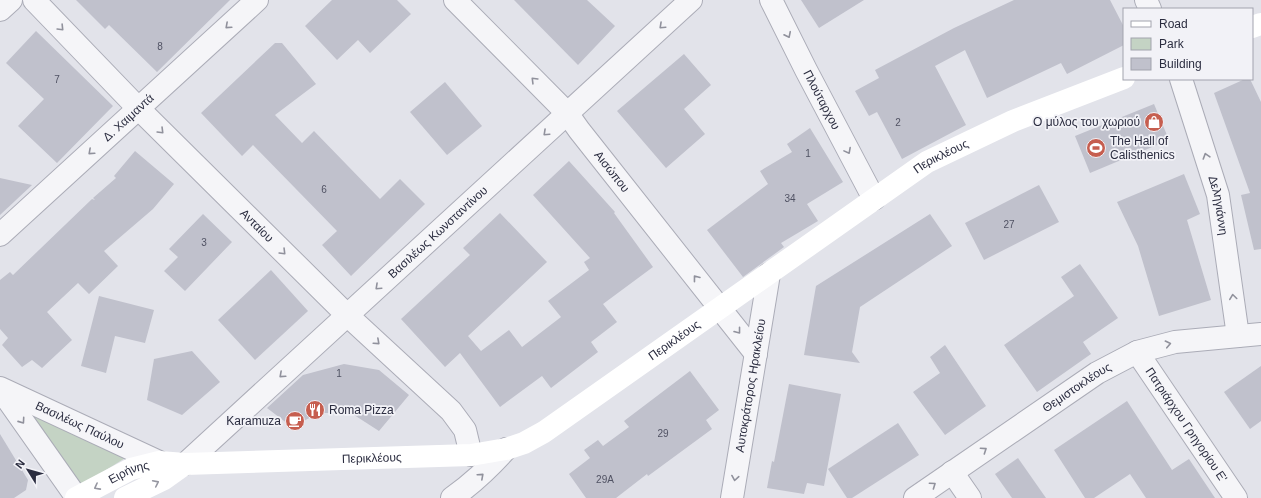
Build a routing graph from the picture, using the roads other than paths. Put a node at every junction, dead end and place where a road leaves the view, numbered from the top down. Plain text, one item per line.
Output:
1 (10, 0) edge
2 (34, 0) edge
3 (257, 0) edge
4 (455, 0) edge
5 (691, 0) edge
6 (771, 0) edge
7 (0, 10) edge
8 (1123, 78) edge
9 (1181, 80) edge
10 (138, 108) junction
11 (568, 113) junction
12 (874, 200) junction
13 (0, 235) edge
14 (769, 274) junction
15 (720, 308) junction
16 (347, 315) junction
17 (1261, 334) edge
18 (1238, 336) junction
19 (1137, 352) junction
20 (756, 354) junction
21 (0, 388) edge
22 (506, 449) junction
23 (471, 455) junction
24 (158, 462) junction
25 (185, 464) junction
26 (952, 472) junction
27 (76, 498) edge
28 (125, 498) edge
29 (452, 498) edge
30 (732, 498) edge
31 (915, 498) edge
32 (970, 498) edge
33 (1236, 498) edge

1 - 7 street
2 -> 10 street, Ανταίου
3 -> 10 street, Δ. Χαιμαντά
11 -> 4 street, Αισώπου
5 -> 11 street, Βασιλέως Κωνσταντίνου
6 -> 12 street, Πλούταρχου
8 - 12 main road, Περικλέους
18 -> 9 street, Δεληγιάννη
10 -> 13 street, Δ. Χαιμαντά
10 -> 16 street, Ανταίου
15 -> 11 street, Αισώπου
11 -> 16 street, Βασιλέως Κωνσταντίνου
12 - 14 main road, Περικλέους
14 - 15 main road, Περικλέους
14 - 20 street, Αυτοκράτορος Ηρακλείου
15 -> 20 street, Αισώπου
15 - 22 main road, Περικλέους
16 -> 23 street, Ανταίου
16 -> 25 street, Βασιλέως Κωνσταντίνου
17 - 18 street, Θεμιστοκλέους
19 -> 18 street, Θεμιστοκλέους
26 -> 19 street, Θεμιστοκλέους
19 - 33 street, Πατριάρχου Γρηγορίου Ε'
20 -> 30 street, Αυτοκράτορος Ηρακλείου
21 - 24 street, Βασιλέως Παύλου
21 -> 27 street
22 - 23 main road, Περικλέους
29 -> 22 street
23 - 25 main road, Περικλέους
24 - 25 main road, Ειρήνης
24 -> 27 main road, Ειρήνης
28 -> 25 main road
31 -> 26 street, Θεμιστοκλέους
26 - 32 street

